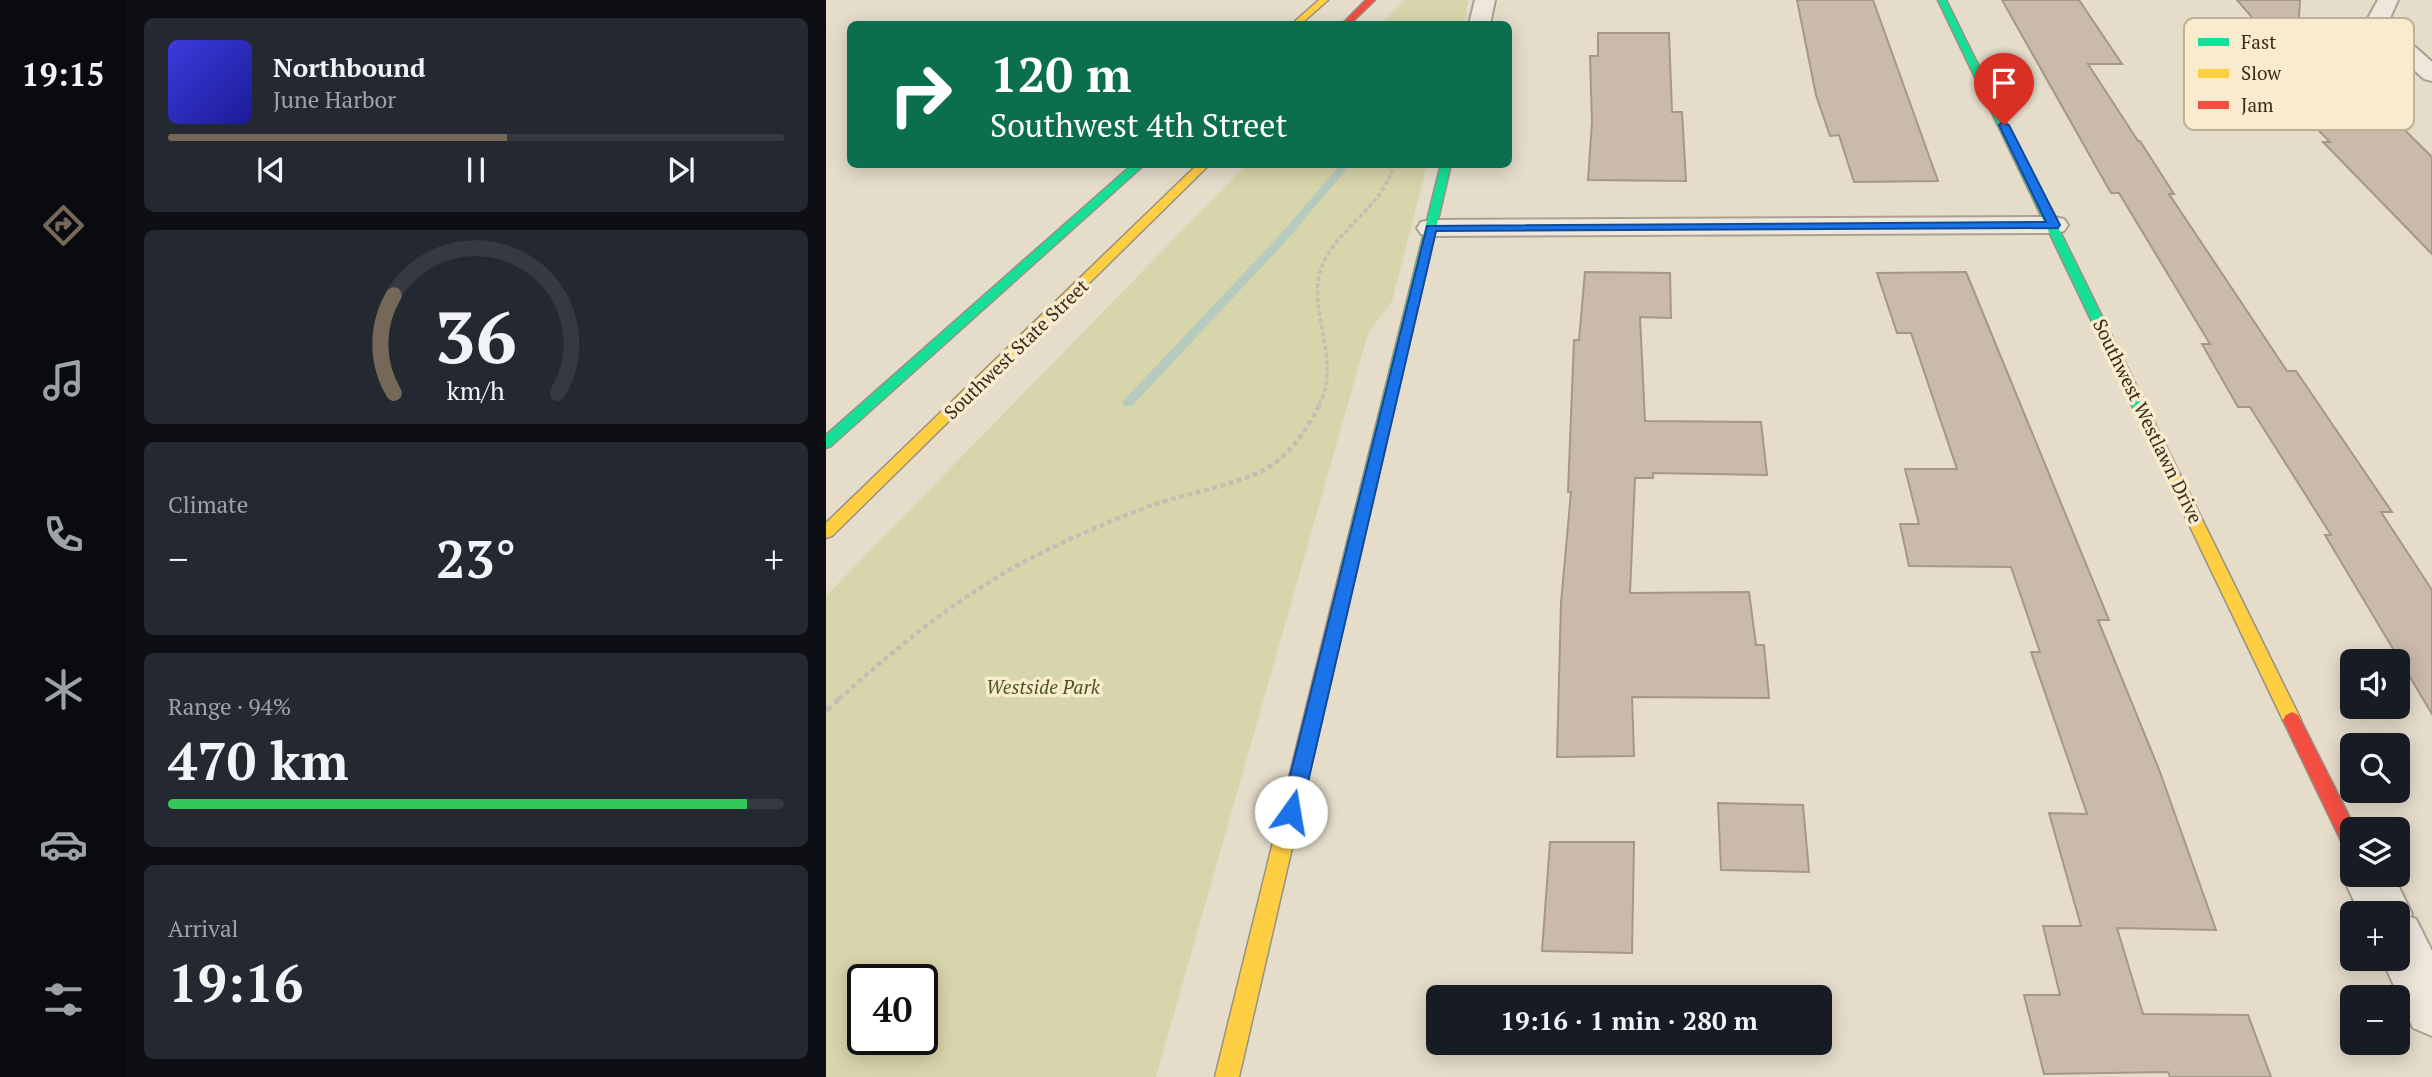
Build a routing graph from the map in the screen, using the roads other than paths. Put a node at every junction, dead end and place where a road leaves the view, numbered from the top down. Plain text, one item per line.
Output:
1 (1324, 0) edge
2 (1371, 0) edge
3 (1485, 0) edge
4 (1942, 0) edge
5 (2388, 0) edge
6 (2379, 18) edge
7 (1300, 21) edge
8 (1349, 21) edge
9 (1480, 21) edge
10 (2414, 59) edge
11 (2432, 74) edge
12 (1135, 168) edge
13 (1201, 168) edge
14 (1445, 168) edge
15 (2054, 225) junction
16 (1431, 228) junction
17 (826, 443) edge
18 (826, 532) edge
19 (2340, 818) edge
20 (2410, 962) edge
21 (2432, 1009) edge
22 (1227, 1077) edge

1 - 7 street
2 - 8 street
3 - 9 street
4 - 15 street, Southwest Westlawn Drive
5 - 6 street
10 - 11 street
12 - 17 street
13 - 18 street, Southwest State Street
14 - 16 street
15 - 16 street
15 - 19 street, Southwest Westlawn Drive
16 - 22 street
20 - 21 street

